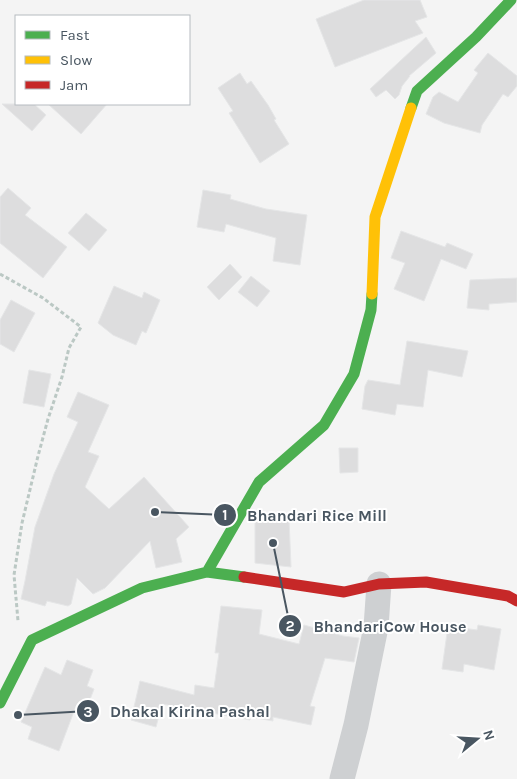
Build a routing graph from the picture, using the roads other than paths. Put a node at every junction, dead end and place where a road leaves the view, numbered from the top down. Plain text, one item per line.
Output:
1 (511, 0) edge
2 (207, 572) junction
3 (380, 584) junction
4 (517, 601) edge
5 (0, 703) edge
6 (342, 779) edge

1 - 2 street
2 - 3 street
2 - 5 street
3 - 4 street
3 - 6 street

